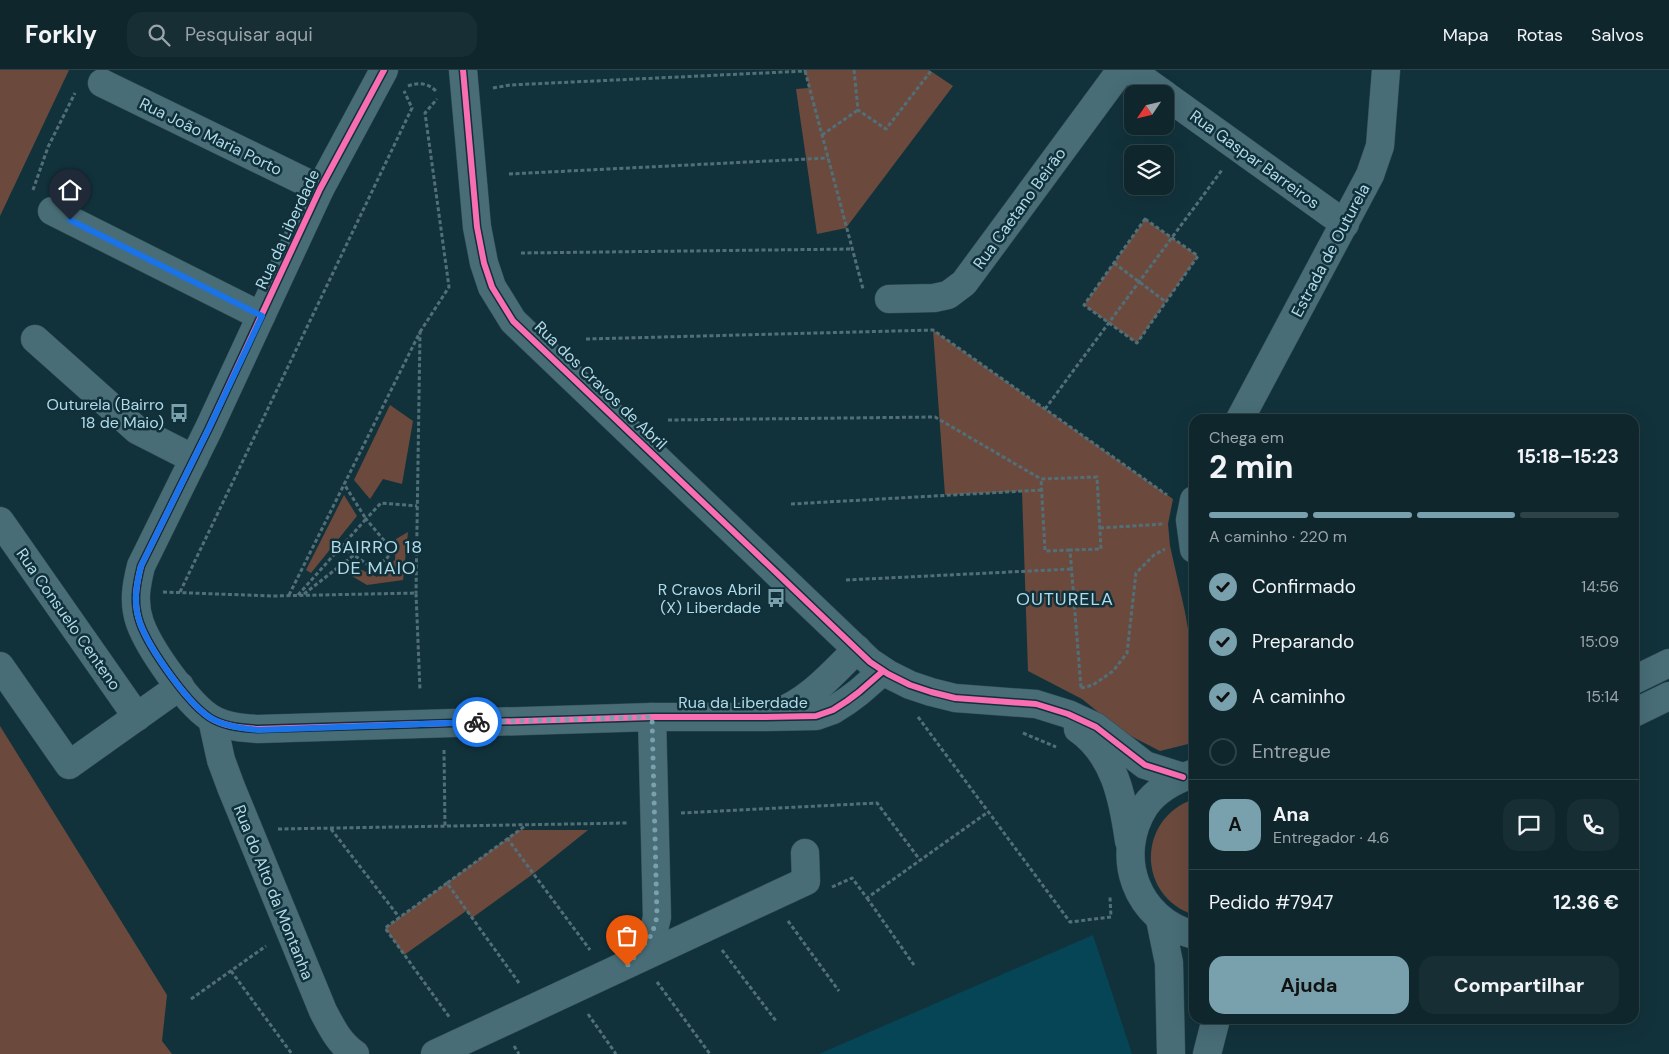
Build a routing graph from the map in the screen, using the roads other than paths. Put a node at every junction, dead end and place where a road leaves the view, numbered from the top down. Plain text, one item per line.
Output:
1 (384, 70) edge
2 (1121, 70) edge
3 (1130, 70) edge
4 (1386, 70) edge
5 (464, 81) edge
6 (90, 84) road end
7 (1151, 85) edge
8 (1174, 101) edge
9 (320, 189) junction
10 (52, 211) road end
11 (1345, 224) junction
12 (877, 297) road end
13 (262, 316) junction
14 (34, 338) dead end
15 (1243, 414) edge
16 (194, 459) junction
17 (1183, 500) edge
18 (1189, 517) edge
19 (0, 521) edge
20 (1189, 523) edge
21 (1182, 547) edge
22 (857, 649) junction
23 (1669, 663) edge
24 (0, 666) edge
25 (883, 671) junction
26 (1639, 678) edge
27 (180, 686) junction
28 (1669, 696) edge
29 (1036, 704) junction
30 (1639, 711) edge
31 (137, 717) junction
32 (652, 717) junction
33 (766, 717) junction
34 (212, 720) junction
35 (1189, 774) edge
36 (1189, 775) edge
37 (1130, 848) junction
38 (805, 853) dead end
39 (657, 904) junction
40 (1160, 919) junction
41 (1189, 934) edge
42 (715, 938) junction
43 (627, 966) junction
44 (1215, 1024) edge
45 (355, 1054) edge
46 (435, 1054) edge
47 (1171, 1054) edge
48 (1207, 1054) edge

1 - 9 street, Rua da Liberdade
2 - 12 street, Rua Caetano Beirão
3 - 7 street, Rua Gaspar Barreiros
4 - 11 street, Estrada de Outurela
5 - 22 street, Rua dos Cravos de Abril
6 - 9 street, Rua João Maria Porto
8 - 11 street, Rua Gaspar Barreiros
9 - 13 street, Rua da Liberdade
10 - 13 street
11 - 15 street, Estrada de Outurela
13 - 16 street, Rua da Liberdade
14 - 16 street
16 - 27 street, Rua da Liberdade
17 - 18 street
19 - 31 street, Rua Consuelo Centeno
20 - 21 street
22 - 25 street
22 - 33 street, Rua da Liberdade
23 - 26 street
24 - 31 street
25 - 29 street
25 - 33 street, Rua da Liberdade
27 - 31 street
27 - 34 street, Rua da Liberdade
28 - 30 street
29 - 35 street
29 - 37 street
32 - 33 street, Rua da Liberdade
32 - 34 street, Rua da Liberdade
32 - 39 street
34 - 45 street, Rua do Alto da Montanha
36 - 37 street
37 - 40 street
38 - 42 street
39 - 42 street
39 - 43 street
40 - 41 street
40 - 47 street
42 - 43 street
43 - 46 street
44 - 48 street

